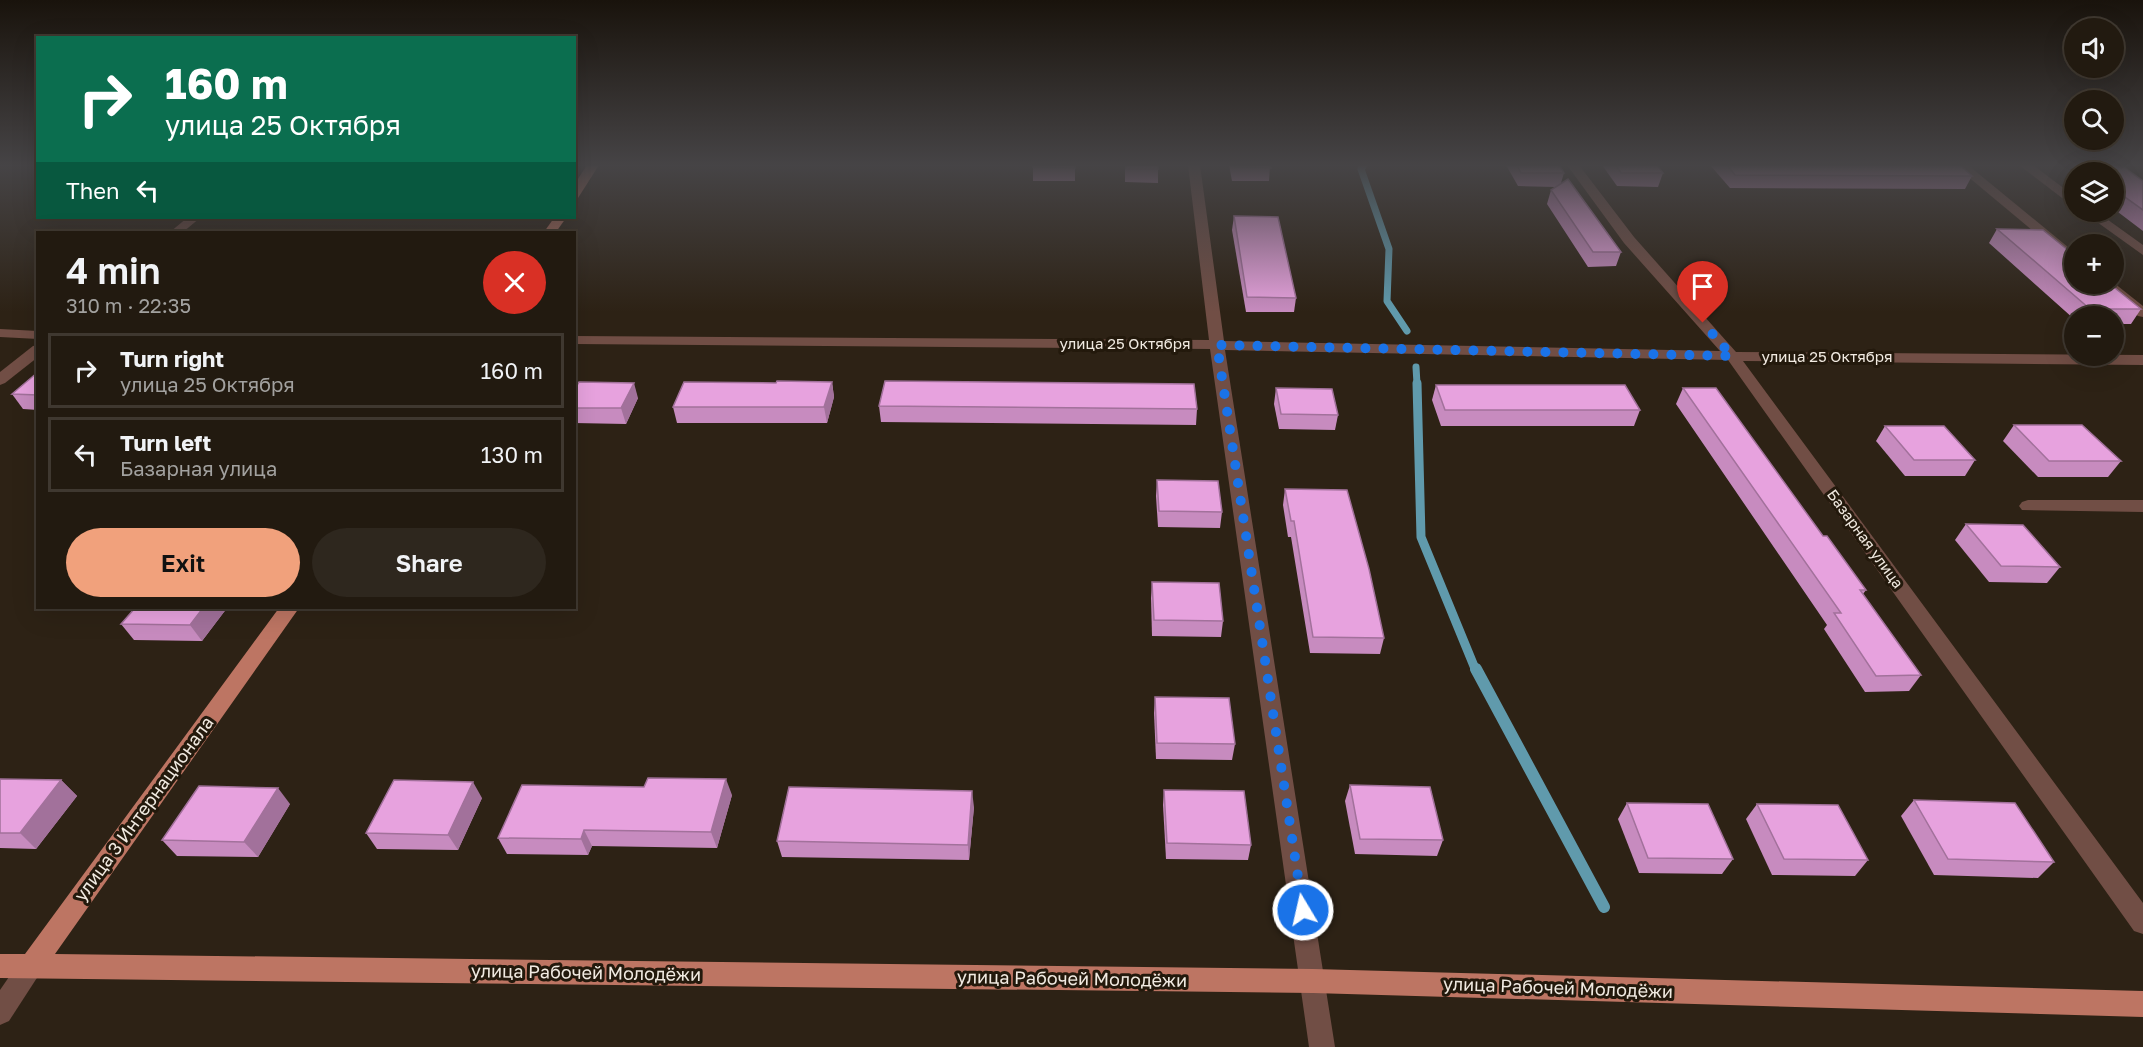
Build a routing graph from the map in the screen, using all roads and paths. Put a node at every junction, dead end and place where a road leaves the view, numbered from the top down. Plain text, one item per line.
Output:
1 (1200, 214) edge
2 (1609, 214) edge
3 (2020, 214) edge
4 (193, 219) edge
5 (2103, 222) edge
6 (177, 231) edge
7 (2064, 250) edge
8 (2143, 251) edge
9 (2119, 294) edge
10 (2143, 313) edge
11 (0, 333) edge
12 (36, 334) edge
13 (576, 340) edge
14 (1217, 345) junction
15 (36, 351) edge
16 (1732, 356) junction
17 (2143, 360) edge
18 (0, 380) edge
19 (2028, 506) dead end
20 (2143, 506) edge
21 (288, 609) edge
22 (2143, 923) edge
23 (0, 966) edge
24 (31, 967) junction
25 (1313, 981) junction
26 (2143, 1004) edge
27 (0, 1012) edge
28 (1322, 1047) edge

1 - 14 street
2 - 16 street, Базарная улица
3 - 7 street
4 - 6 street
5 - 8 street
9 - 10 street
11 - 12 street
13 - 14 street, улица 25 Октября
14 - 16 street, улица 25 Октября
14 - 25 street
15 - 18 street
16 - 17 street, улица 25 Октября
16 - 22 street, Базарная улица
19 - 20 street
21 - 24 main road, улица 3 Интернационала
23 - 24 main road, улица Рабочей Молодёжи
24 - 25 main road, улица Рабочей Молодёжи
24 - 27 street, улица 3 Интернационала
25 - 26 main road, улица Рабочей Молодёжи
25 - 28 street

